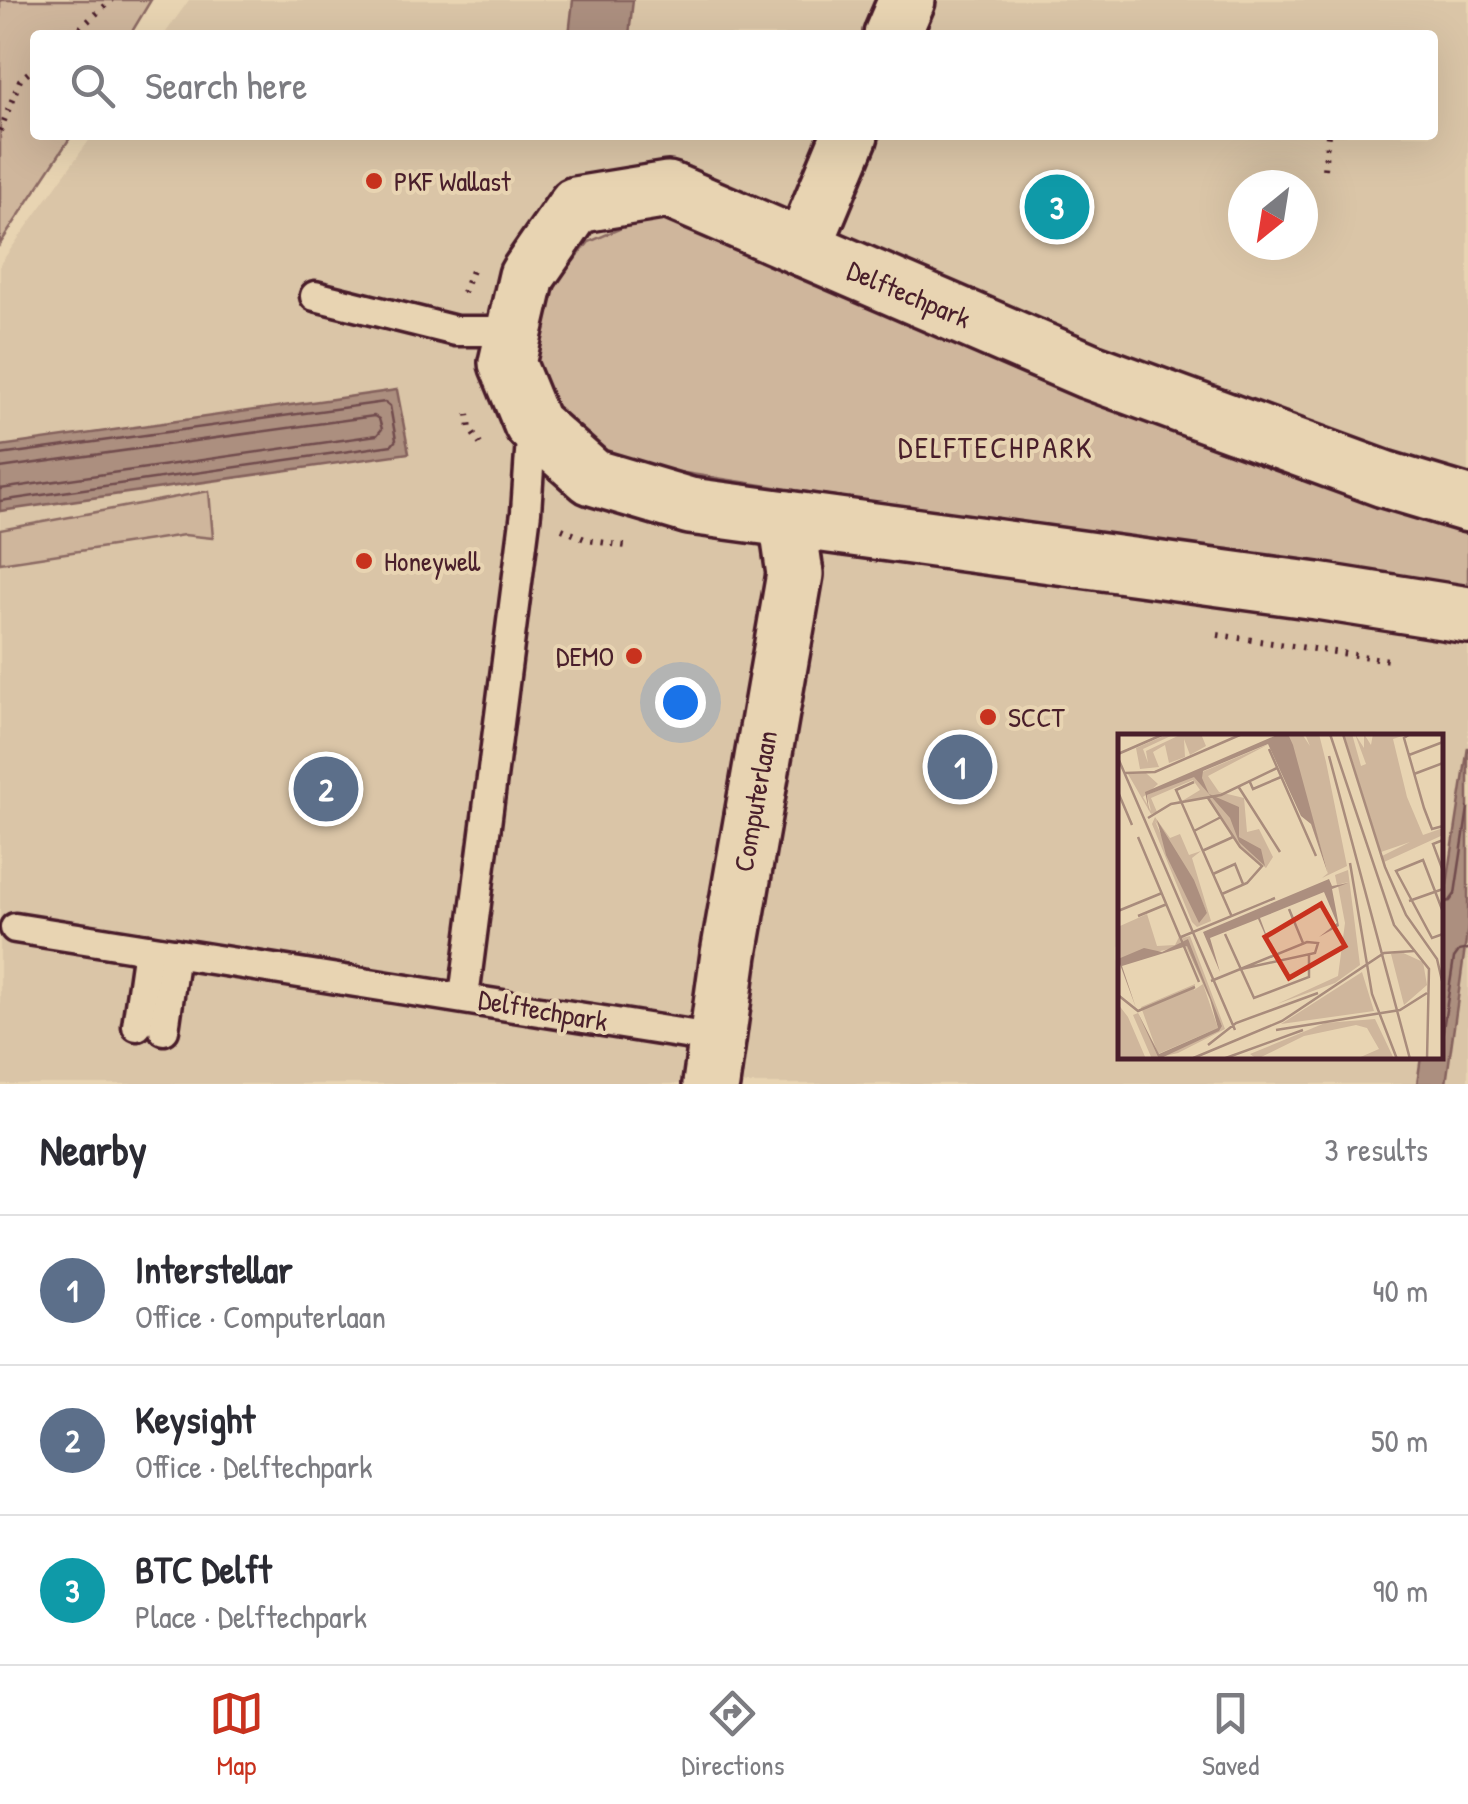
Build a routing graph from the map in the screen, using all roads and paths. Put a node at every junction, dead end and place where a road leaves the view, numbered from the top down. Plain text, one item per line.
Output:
1 (112, 0) edge
2 (907, 0) edge
3 (78, 30) edge
4 (894, 30) edge
5 (30, 71) edge
6 (0, 130) edge
7 (848, 140) edge
8 (1327, 140) edge
9 (1324, 169) dead end
10 (803, 248) junction
11 (474, 267) dead end
12 (314, 296) dead end
13 (456, 331) junction
14 (514, 331) junction
15 (467, 409) dead end
16 (532, 424) junction
17 (1468, 504) edge
18 (526, 512) junction
19 (787, 519) junction
20 (644, 549) dead end
21 (1468, 615) edge
22 (1211, 634) dead end
23 (1409, 663) dead end
24 (14, 928) dead end
25 (162, 951) junction
26 (464, 997) junction
27 (150, 1028) dead end
28 (714, 1062) edge

1 - 3 path
2 - 4 street
5 - 6 path
7 - 10 street
8 - 9 path
10 - 14 street, Delftechpark
10 - 17 street, Delftechpark
11 - 13 path
12 - 13 lane
13 - 14 lane
14 - 16 street, Delftechpark
15 - 18 path
16 - 18 lane, Delftechpark
16 - 19 street, Delftechpark
18 - 20 path
18 - 26 lane, Delftechpark
19 - 21 street, Delftechpark
19 - 28 street, Computerlaan
22 - 23 path
24 - 25 lane
25 - 26 lane
25 - 27 lane
26 - 28 lane, Delftechpark

